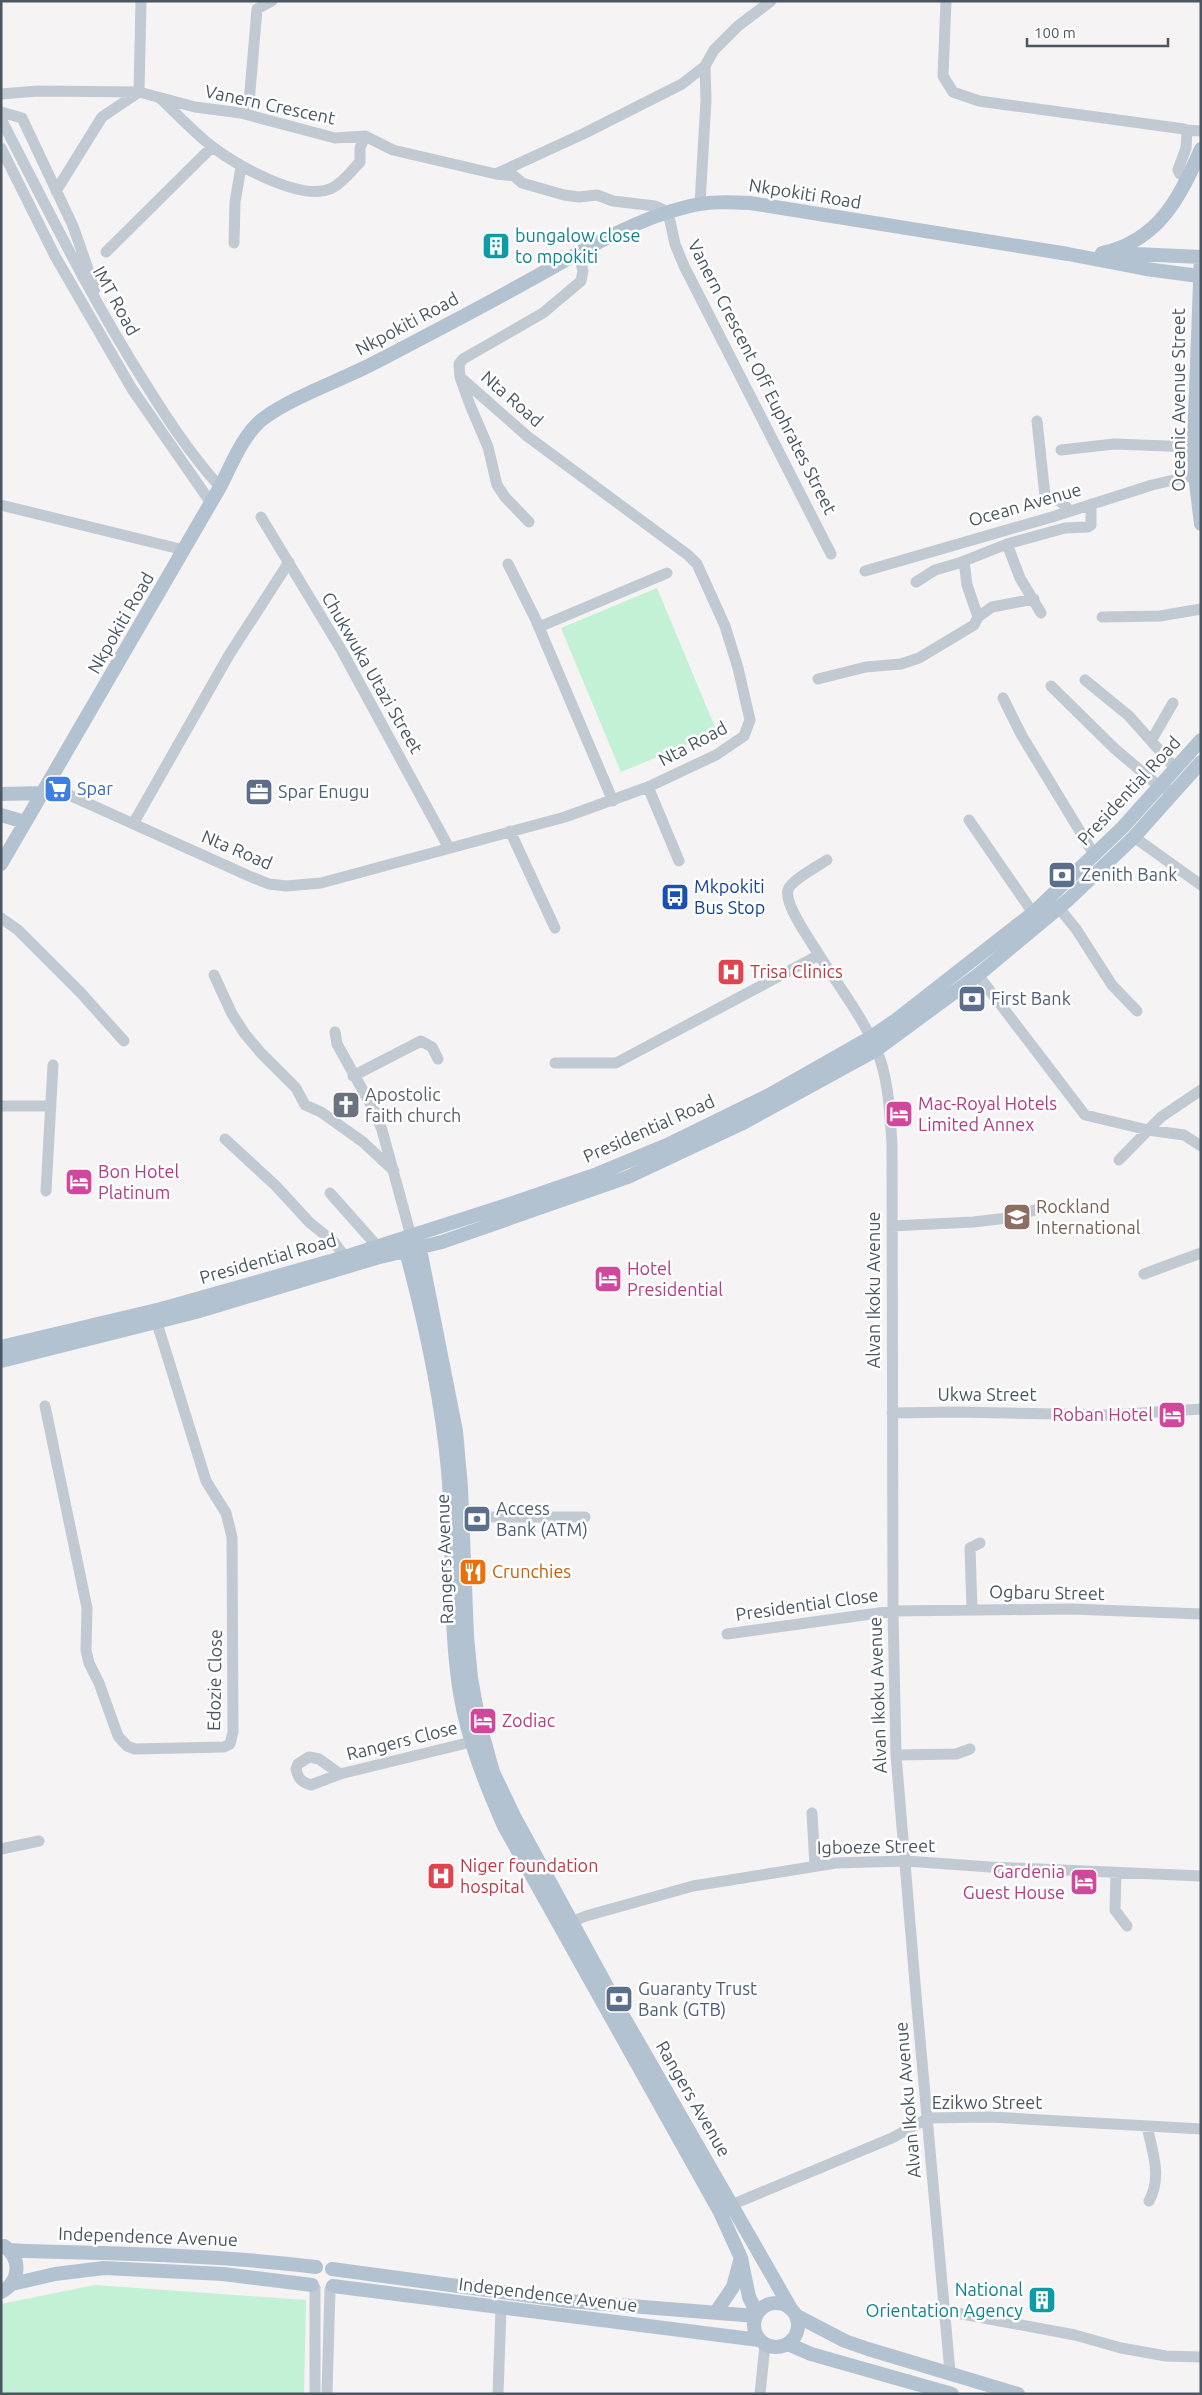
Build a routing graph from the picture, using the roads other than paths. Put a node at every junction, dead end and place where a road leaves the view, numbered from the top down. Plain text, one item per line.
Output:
1 (141, 1) edge
2 (272, 1) edge
3 (771, 1) edge
4 (946, 1) edge
5 (705, 66) junction
6 (139, 92) junction
7 (1, 94) edge
8 (159, 97) junction
9 (1, 112) edge
10 (248, 115) junction
11 (1, 119) edge
12 (1186, 130) junction
13 (1201, 131) edge
14 (365, 136) junction
15 (212, 147) junction
16 (1, 148) edge
17 (1201, 149) edge
18 (241, 167) junction
19 (496, 174) junction
20 (1187, 178) junction
21 (56, 191) junction
22 (700, 204) junction
23 (668, 212) junction
24 (1151, 231) junction
25 (234, 243) dead end
26 (106, 252) dead end
27 (578, 252) junction
28 (1102, 253) junction
29 (1068, 254) junction
30 (1148, 255) junction
31 (1201, 257) edge
32 (1200, 268) edge
33 (1146, 269) junction
34 (101, 309) junction
35 (1198, 362) edge
36 (460, 377) junction
37 (1198, 409) edge
38 (1037, 421) dead end
39 (1194, 447) junction
40 (1061, 450) dead end
41 (1195, 475) junction
42 (220, 488) junction
43 (1199, 499) edge
44 (211, 503) junction
45 (1091, 504) junction
46 (1, 505) edge
47 (1070, 511) junction
48 (261, 517) dead end
49 (529, 522) dead end
50 (1201, 524) edge
51 (1007, 544) junction
52 (184, 550) junction
53 (832, 554) dead end
54 (964, 561) junction
55 (289, 562) junction
56 (508, 564) dead end
57 (865, 570) dead end
58 (667, 573) dead end
59 (916, 582) dead end
60 (1034, 599) junction
61 (1201, 609) edge
62 (1041, 613) dead end
63 (978, 617) junction
64 (1102, 617) dead end
65 (539, 627) junction
66 (818, 679) dead end
67 (1085, 680) dead end
68 (1051, 686) dead end
69 (1003, 698) dead end
70 (1173, 704) dead end
71 (1201, 740) edge
72 (1151, 741) junction
73 (1201, 762) edge
74 (1176, 769) junction
75 (648, 787) junction
76 (1160, 787) junction
77 (45, 789) junction
78 (1175, 791) junction
79 (1, 794) edge
80 (612, 801) junction
81 (1, 815) edge
82 (969, 820) dead end
83 (25, 822) junction
84 (133, 824) junction
85 (510, 831) junction
86 (1134, 836) junction
87 (1115, 846) junction
88 (449, 848) junction
89 (1095, 856) junction
90 (826, 860) dead end
91 (678, 861) dead end
92 (1, 864) edge
93 (1201, 885) edge
94 (1059, 908) junction
95 (1033, 913) junction
96 (1, 918) edge
97 (555, 928) dead end
98 (819, 956) junction
99 (989, 957) junction
100 (978, 974) junction
101 (214, 975) dead end
102 (1137, 1011) dead end
103 (336, 1038) dead end
104 (124, 1041) dead end
105 (873, 1043) junction
106 (438, 1059) dead end
107 (555, 1064) dead end
108 (53, 1065) dead end
109 (353, 1076) junction
110 (1201, 1090) edge
111 (1, 1106) edge
112 (51, 1106) junction
113 (1148, 1130) junction
114 (225, 1139) dead end
115 (1201, 1146) edge
116 (1119, 1160) dead end
117 (394, 1171) junction
118 (46, 1191) dead end
119 (330, 1193) dead end
120 (1044, 1207) dead end
121 (892, 1226) junction
122 (411, 1241) junction
123 (442, 1242) junction
124 (376, 1252) junction
125 (1201, 1253) edge
126 (345, 1257) junction
127 (420, 1274) junction
128 (1144, 1274) dead end
129 (253, 1289) junction
130 (157, 1323) junction
131 (1, 1347) edge
132 (1, 1361) edge
133 (45, 1406) dead end
134 (1201, 1409) edge
135 (892, 1413) junction
136 (463, 1517) junction
137 (585, 1517) dead end
138 (980, 1543) dead end
139 (972, 1609) junction
140 (893, 1610) junction
141 (1201, 1614) edge
142 (727, 1634) dead end
143 (471, 1742) junction
144 (970, 1749) dead end
145 (896, 1755) junction
146 (340, 1774) dead end
147 (812, 1813) dead end
148 (39, 1841) dead end
149 (1, 1850) edge
150 (906, 1860) junction
151 (815, 1866) junction
152 (1116, 1873) junction
153 (1201, 1876) edge
154 (566, 1924) junction
155 (1127, 1926) dead end
156 (928, 2118) junction
157 (1147, 2127) junction
158 (1201, 2129) edge
159 (1149, 2201) dead end
160 (731, 2205) junction
161 (4, 2245) edge
162 (741, 2258) junction
163 (316, 2267) junction
164 (332, 2269) junction
165 (313, 2287) junction
166 (331, 2287) junction
167 (6, 2288) edge
168 (501, 2308) junction
169 (946, 2310) junction
170 (793, 2311) junction
171 (716, 2312) junction
172 (756, 2315) junction
173 (762, 2342) junction
174 (788, 2344) junction
175 (1201, 2358) edge
176 (950, 2372) junction
177 (315, 2394) edge
178 (327, 2394) edge
179 (498, 2394) edge
180 (760, 2394) edge
181 (952, 2394) edge
182 (1018, 2394) edge

1 - 6 street
2 - 10 street
3 - 5 street
4 - 12 street
5 - 19 street
5 - 22 street
6 - 7 street, Vanern Crescent
6 - 8 street, Vanern Crescent
6 - 21 street
8 - 10 street, Vanern Crescent
8 - 15 street
9 - 21 street
10 - 14 street, Vanern Crescent
11 - 34 street, IMT Road
12 - 13 street
12 - 20 street
14 - 18 street
14 - 19 street
15 - 18 street
15 - 26 street
16 - 44 street, IMT Road
17 - 20 main road
18 - 25 street
19 - 23 street
20 - 24 main road
21 - 34 street
22 - 23 main road, Nkpokiti Road
22 - 29 main road, Nkpokiti Road
23 - 27 main road, Nkpokiti Road
23 - 53 street, Vanern Crescent Off Euphrates Street
24 - 28 main road
24 - 30 main road
27 - 36 street, Nta Road
27 - 42 main road, Nkpokiti Road
28 - 29 main road
28 - 30 main road
29 - 33 main road
30 - 31 main road
30 - 33 main road
31 - 32 main road, Oceanic Avenue Street
32 - 33 main road
32 - 35 main road, Oceanic Avenue Street
34 - 42 street, IMT Road
35 - 37 main road, Oceanic Avenue Street
36 - 49 street
36 - 75 street, Nta Road
37 - 39 main road, Oceanic Avenue Street
38 - 47 street
39 - 40 street
39 - 41 main road, Oceanic Avenue Street
41 - 43 main road, Oceanic Avenue Street
41 - 45 street, Ocean Avenue
42 - 44 main road, Nkpokiti Road
43 - 50 main road, Oceanic Avenue Street
44 - 52 main road, Nkpokiti Road
45 - 47 street, Ocean Avenue
45 - 51 street
46 - 52 street
47 - 57 street, Ocean Avenue
48 - 55 street, Chukwuka Utazi Street
51 - 54 street
51 - 60 street
52 - 77 main road, Nkpokiti Road
54 - 59 street
54 - 63 street
55 - 84 street
55 - 88 street, Chukwuka Utazi Street
56 - 65 street
58 - 65 street
60 - 62 street
60 - 63 street
61 - 64 street
63 - 66 street
65 - 80 street
67 - 72 street
68 - 76 street
69 - 89 street
70 - 72 street
71 - 74 main road, Presidential Road
72 - 74 street
73 - 78 main road, Presidential Road
74 - 76 main road, Presidential Road
75 - 80 street, Nta Road
75 - 91 street
76 - 78 street
76 - 87 main road, Presidential Road
77 - 79 main road
77 - 83 main road, Nkpokiti Road
77 - 84 street, Nta Road
78 - 86 main road, Presidential Road
80 - 85 street, Nta Road
81 - 83 main road
82 - 95 street
83 - 92 main road, Nkpokiti Road
84 - 88 street, Nta Road
85 - 88 street, Nta Road
85 - 97 street
86 - 87 main road, Presidential Road
86 - 93 street
87 - 89 main road, Presidential Road
87 - 94 main road, Presidential Road
89 - 95 main road, Presidential Road
90 - 98 street, Alvan Ikoku Avenue
94 - 99 main road, Presidential Road
94 - 102 street
95 - 99 main road, Presidential Road
96 - 104 street
98 - 105 street, Alvan Ikoku Avenue
98 - 107 street
99 - 100 main road, Presidential Road
99 - 105 main road, Presidential Road
100 - 105 main road, Presidential Road
100 - 113 street
101 - 117 street
103 - 109 street
105 - 121 street, Alvan Ikoku Avenue
105 - 122 main road, Presidential Road
105 - 123 main road, Presidential Road
106 - 109 street
108 - 112 street
109 - 117 street
110 - 113 street
111 - 112 street
112 - 118 street
113 - 115 street
113 - 116 street
114 - 126 street
117 - 122 street
119 - 124 street
120 - 121 street
121 - 135 street, Alvan Ikoku Avenue
122 - 123 main road, Presidential Road
122 - 124 main road, Presidential Road
122 - 127 main road
123 - 127 main road
124 - 126 main road, Presidential Road
124 - 127 main road
124 - 129 main road, Presidential Road
125 - 128 street
126 - 129 main road, Presidential Road
127 - 136 main road, Rangers Avenue
127 - 143 main road, Rangers Avenue
129 - 130 main road, Presidential Road
129 - 131 main road, Presidential Road
130 - 132 main road, Presidential Road
130 - 133 street, Edozie Close
134 - 135 street, Ukwa Street
135 - 140 street, Alvan Ikoku Avenue
136 - 137 street
136 - 154 main road, Rangers Avenue
138 - 139 street
139 - 140 street, Ogbaru Street
139 - 141 street, Ogbaru Street
140 - 142 street, Presidential Close
140 - 145 street, Alvan Ikoku Avenue
143 - 146 street, Rangers Close
143 - 154 main road, Rangers Avenue
144 - 145 street
145 - 150 street, Alvan Ikoku Avenue
147 - 151 street
148 - 149 street
150 - 151 street, Igboeze Street
150 - 152 street, Igboeze Street
150 - 156 street, Alvan Ikoku Avenue
151 - 154 street, Igboeze Street
152 - 153 street, Igboeze Street
152 - 155 street
154 - 160 main road, Rangers Avenue
154 - 162 main road, Rangers Avenue
156 - 157 street, Ezikwo Street
156 - 160 street, Ezikwo Street
156 - 169 street, Alvan Ikoku Avenue
157 - 158 street, Ezikwo Street
157 - 159 street
160 - 170 main road, Rangers Avenue
161 - 163 main road, Independence Avenue
161 - 167 main road
162 - 171 main road
162 - 172 main road, Rangers Avenue
163 - 164 main road
163 - 165 main road
164 - 166 main road
164 - 171 main road, Independence Avenue
165 - 166 main road
165 - 167 main road, Independence Avenue
165 - 177 street
166 - 168 main road, Independence Avenue
166 - 178 street
168 - 173 main road, Independence Avenue
168 - 179 street
169 - 175 street
169 - 176 street, Alvan Ikoku Avenue
170 - 172 main road
170 - 174 main road
170 - 176 main road
171 - 172 main road, Independence Avenue
172 - 173 main road
173 - 174 main road
173 - 180 street
174 - 181 main road
176 - 182 main road

